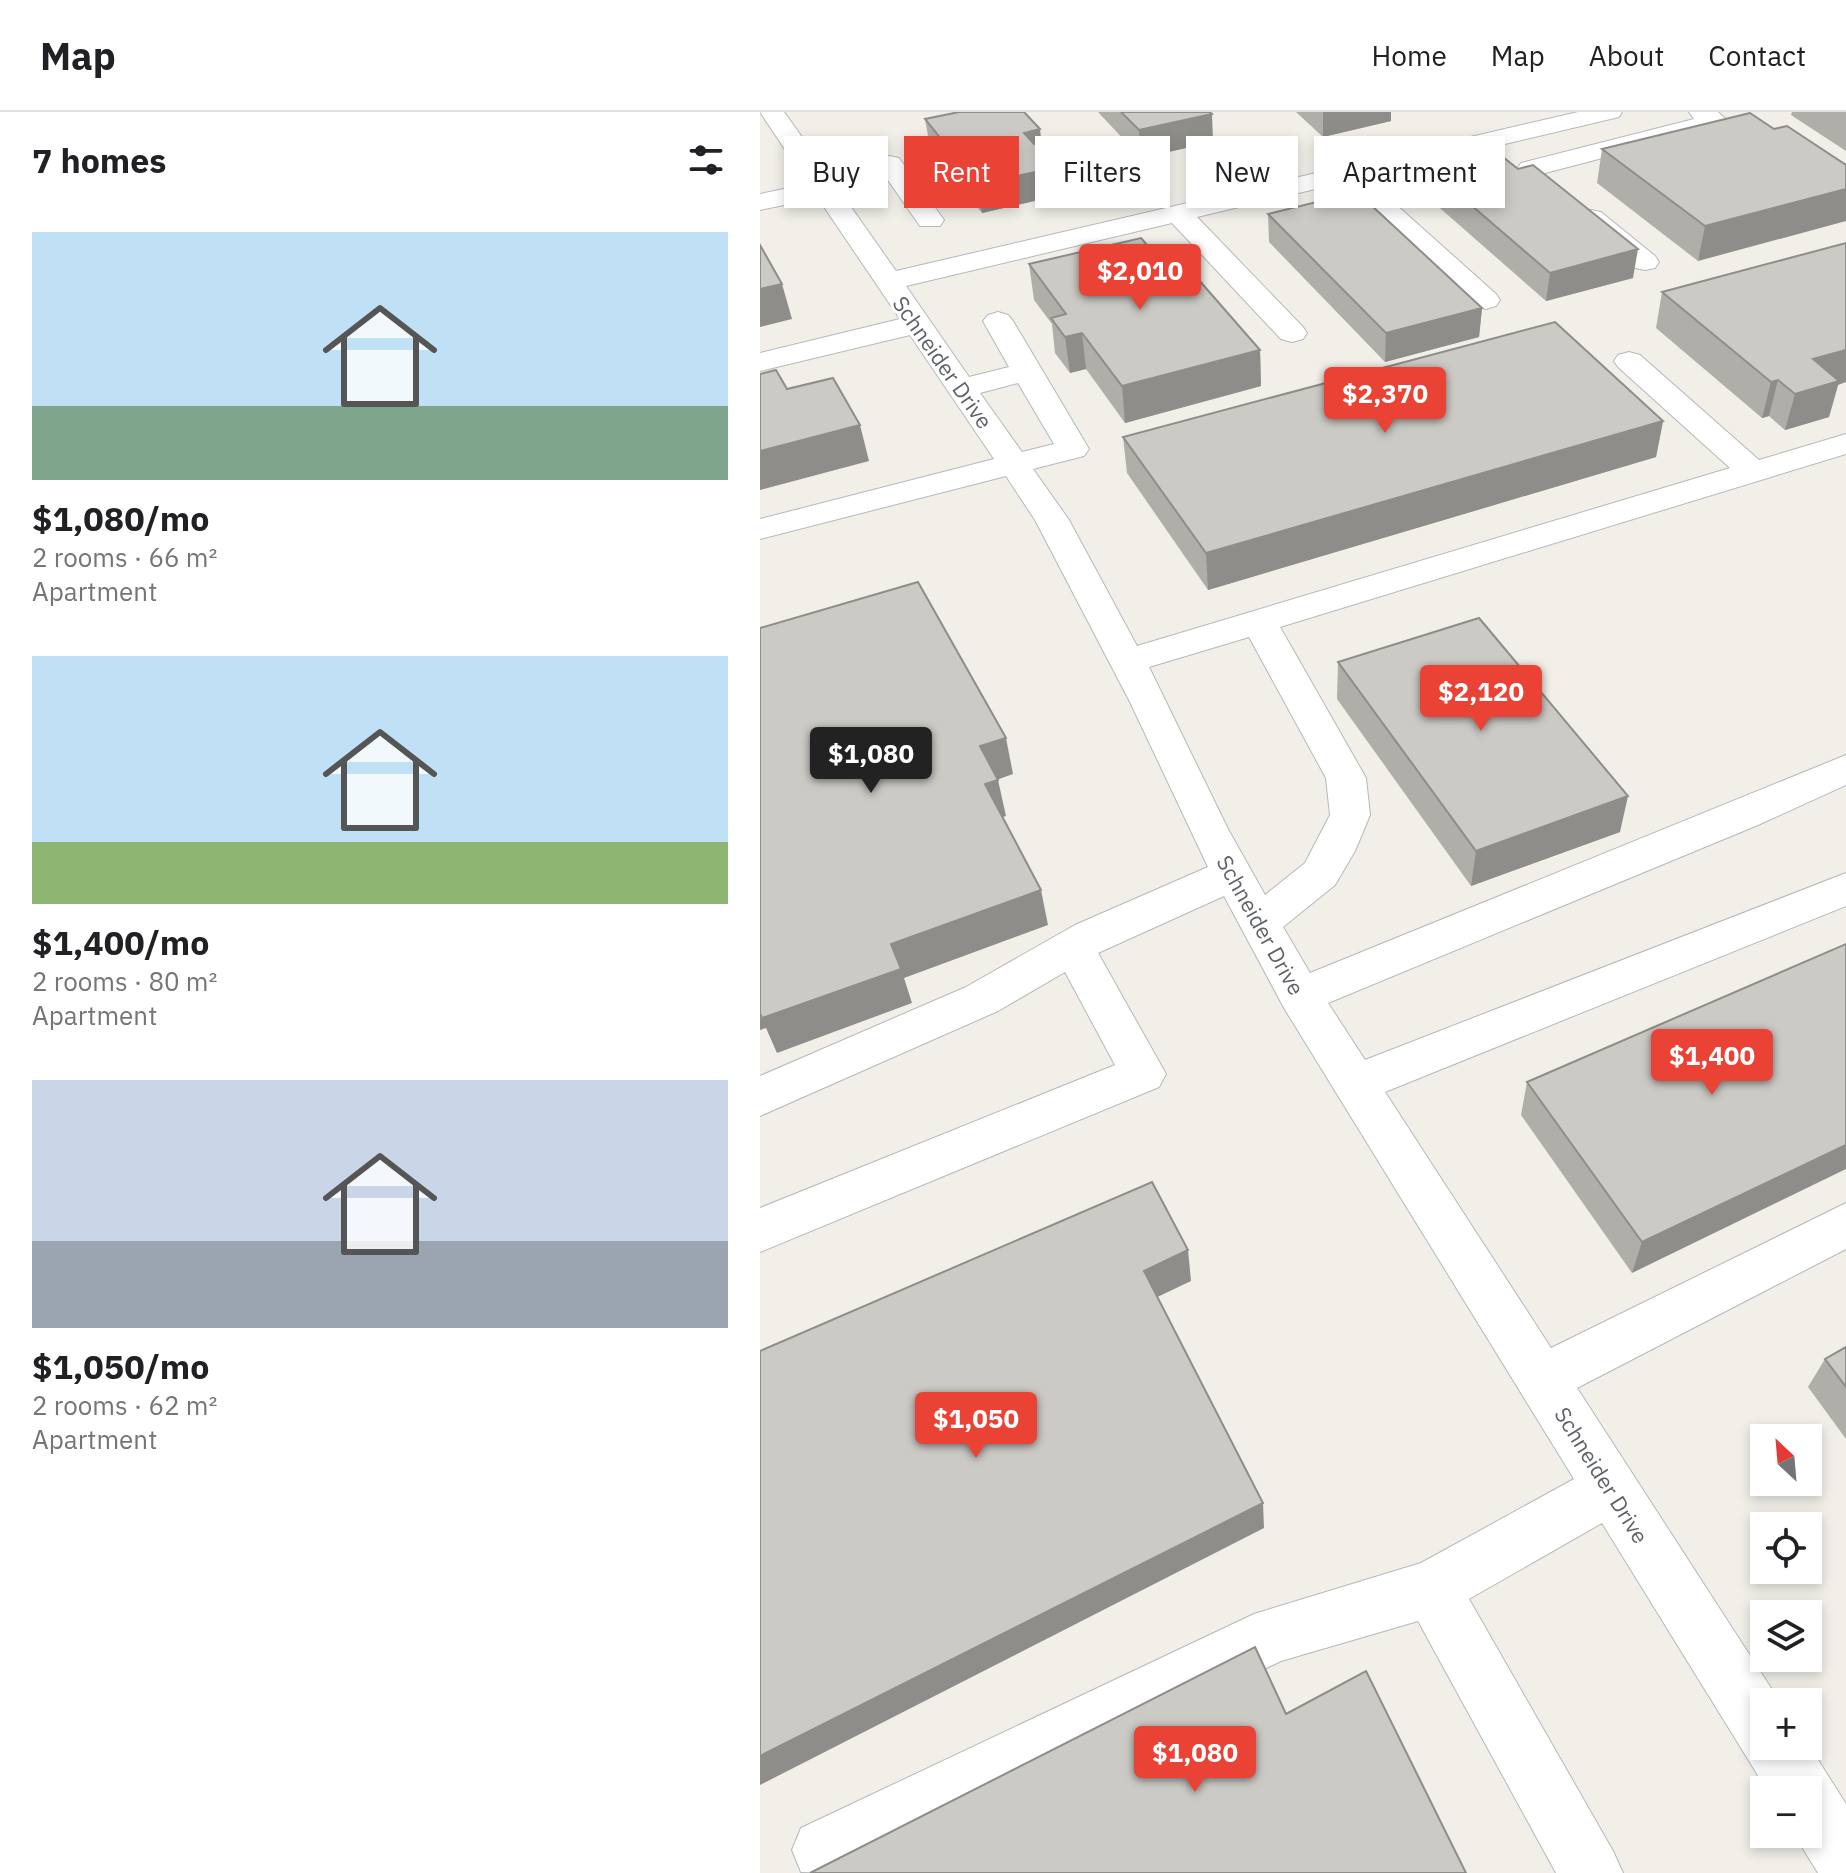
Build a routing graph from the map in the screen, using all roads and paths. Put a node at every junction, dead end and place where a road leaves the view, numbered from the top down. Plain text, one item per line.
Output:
1 (772, 112) edge
2 (1610, 112) edge
3 (1701, 112) edge
4 (788, 136) edge
5 (1505, 136) edge
6 (1505, 149) edge
7 (888, 164) edge
8 (1530, 169) junction
9 (1314, 181) edge
10 (1553, 187) edge
11 (784, 193) edge
12 (760, 202) edge
13 (1576, 206) edge
14 (837, 208) edge
15 (1384, 208) edge
16 (1178, 213) junction
17 (930, 220) dead end
18 (1645, 262) dead end
19 (887, 282) junction
20 (1486, 300) dead end
21 (998, 321) dead end
22 (917, 324) junction
23 (1292, 333) dead end
24 (1629, 361) dead end
25 (760, 362) edge
26 (1027, 372) junction
27 (961, 388) junction
28 (1846, 444) edge
29 (1013, 463) junction
30 (1752, 471) junction
31 (760, 529) edge
32 (1259, 622) junction
33 (1128, 661) junction
34 (1846, 769) edge
35 (1233, 874) junction
36 (1846, 889) edge
37 (1259, 923) junction
38 (1073, 947) junction
39 (1300, 996) junction
40 (1355, 1084) junction
41 (760, 1097) edge
42 (1846, 1225) edge
43 (760, 1230) edge
44 (1542, 1379) junction
45 (1611, 1488) junction
46 (1431, 1589) junction
47 (1750, 1709) edge
48 (823, 1850) dead end
49 (1591, 1873) edge

1 - 4 lane, Schneider Drive
2 - 5 lane
3 - 8 lane
6 - 8 lane
7 - 17 lane
8 - 10 lane
9 - 16 lane
11 - 12 lane
13 - 18 lane
14 - 19 lane, Schneider Drive
15 - 20 lane
16 - 19 lane
16 - 23 lane
19 - 22 lane, Schneider Drive
21 - 26 lane
22 - 25 lane
22 - 27 lane, Schneider Drive
24 - 30 lane
26 - 27 lane
26 - 29 lane
27 - 29 lane, Schneider Drive
28 - 30 lane
29 - 31 lane
29 - 33 lane, Schneider Drive
30 - 32 lane
32 - 33 lane
32 - 37 lane
33 - 35 lane, Schneider Drive
34 - 39 lane
35 - 37 lane, Schneider Drive
35 - 38 lane
36 - 40 lane
37 - 39 lane, Schneider Drive
38 - 41 lane
38 - 43 lane
39 - 40 lane, Schneider Drive
40 - 44 lane, Schneider Drive
42 - 44 lane
44 - 45 lane, Schneider Drive
45 - 46 lane
45 - 47 lane, Schneider Drive
46 - 48 lane
46 - 49 lane

